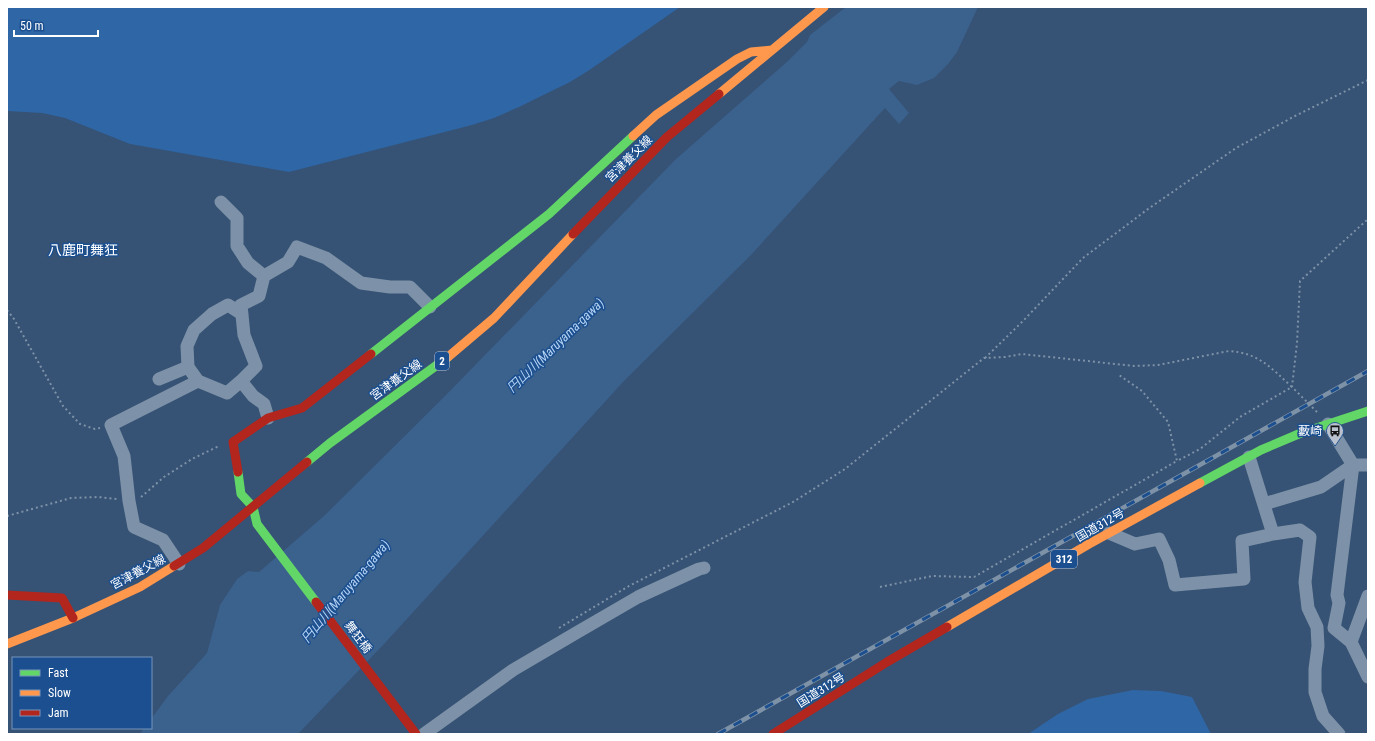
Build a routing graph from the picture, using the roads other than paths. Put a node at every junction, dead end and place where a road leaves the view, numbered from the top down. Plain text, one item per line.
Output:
1 (824, 7) edge
2 (772, 50) junction
3 (221, 202) dead end
4 (264, 276) junction
5 (430, 307) junction
6 (242, 314) junction
7 (188, 368) junction
8 (159, 379) dead end
9 (198, 381) junction
10 (241, 382) junction
11 (1368, 411) edge
12 (268, 418) junction
13 (1328, 424) junction
14 (1249, 457) junction
15 (1353, 465) junction
16 (1368, 465) edge
17 (1264, 504) junction
18 (253, 507) junction
19 (1109, 533) junction
20 (1273, 534) junction
21 (179, 564) junction
22 (704, 568) dead end
23 (7, 595) edge
24 (1368, 596) edge
25 (73, 618) junction
26 (1351, 642) junction
27 (7, 644) edge
28 (1368, 677) edge
29 (418, 733) edge
30 (774, 734) edge
31 (1339, 734) edge

1 - 2 main road, 宮津養父線 / 2
2 - 5 main road
2 - 18 main road, 宮津養父線 / 2
3 - 4 street
4 - 5 street
4 - 6 street
5 - 12 main road
6 - 7 street
6 - 10 street
7 - 8 street
7 - 9 street
9 - 10 street
9 - 21 street
10 - 12 street
11 - 13 main road, 国道312号 / 312
12 - 18 main road
13 - 14 main road, 国道312号 / 312
13 - 15 street
14 - 17 street
14 - 19 main road, 国道312号 / 312
15 - 16 street
15 - 17 street
15 - 26 street
17 - 20 street
18 - 21 main road, 宮津養父線 / 2
18 - 29 main road, 舞狂橋
19 - 20 street
19 - 30 main road, 国道312号 / 312
20 - 31 street
21 - 25 main road, 宮津養父線 / 2
22 - 29 street
23 - 25 main road
24 - 26 street
25 - 27 main road, 宮津養父線 / 2
26 - 28 street

